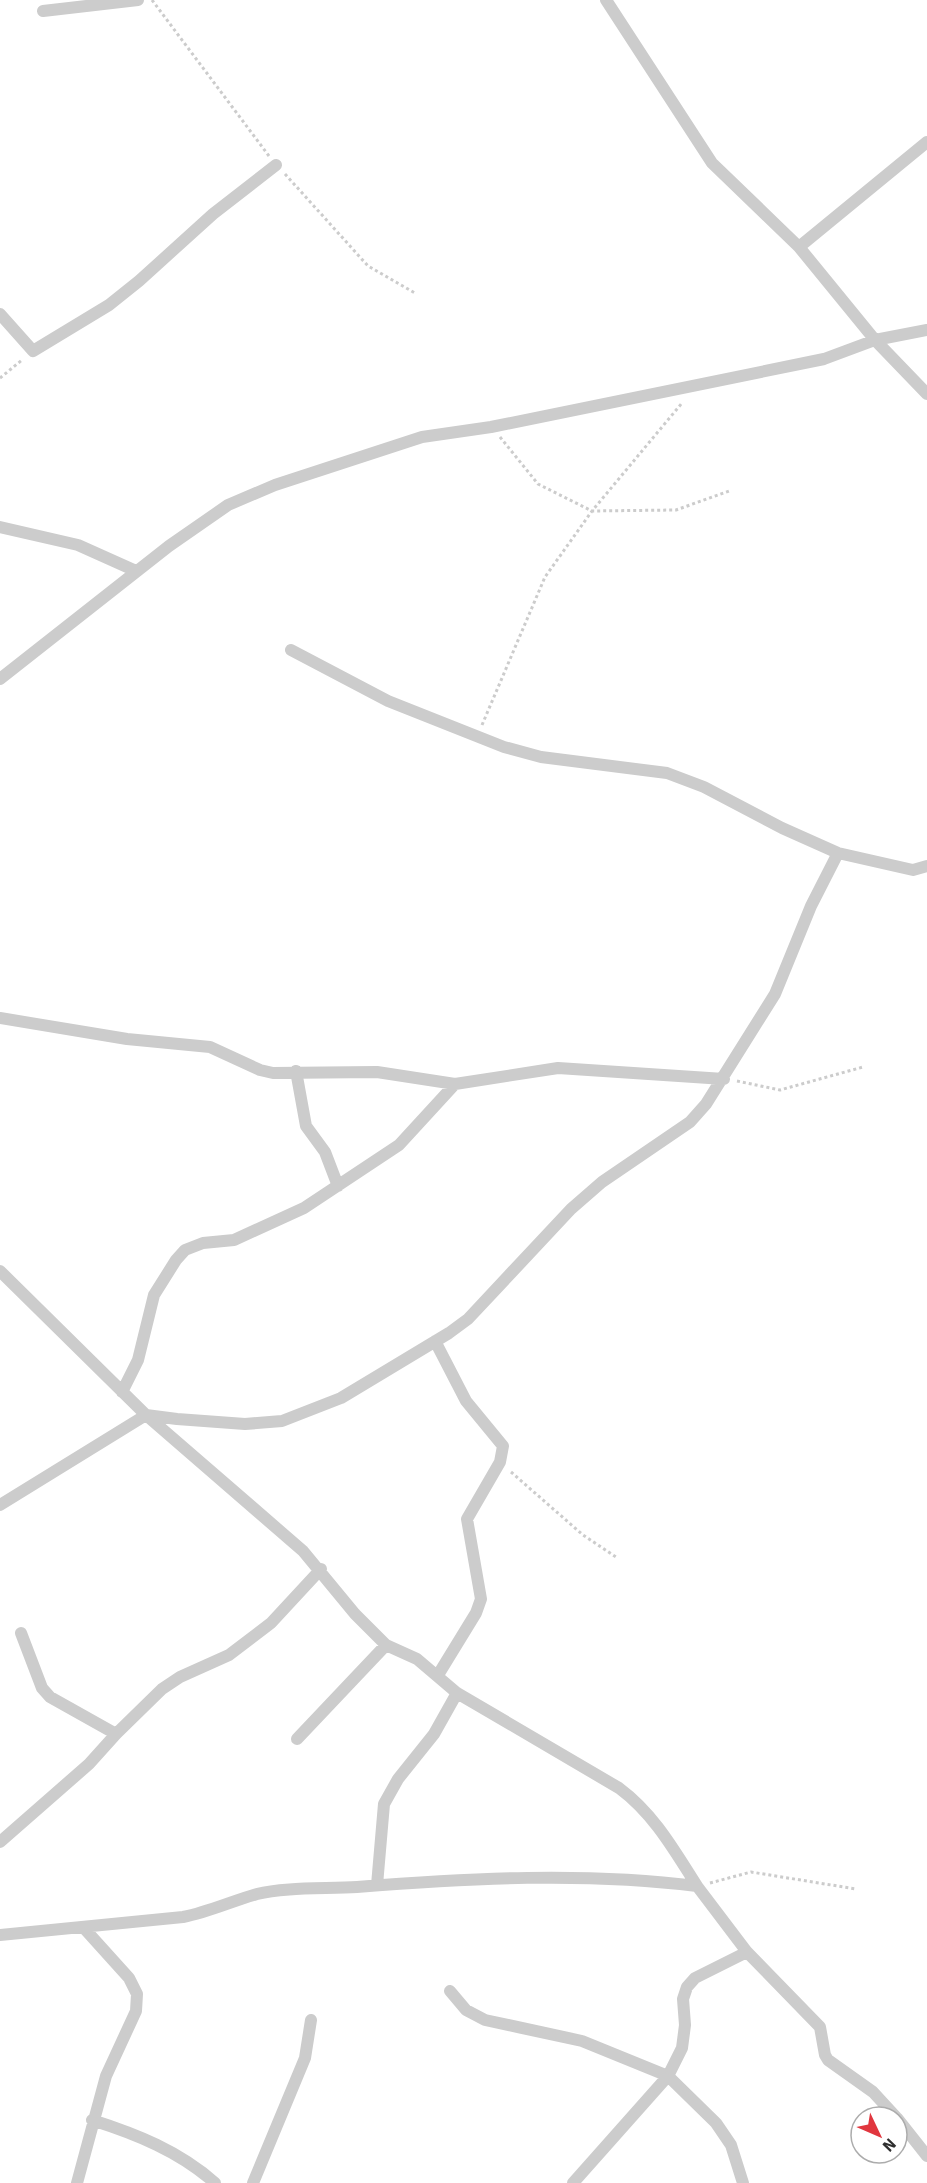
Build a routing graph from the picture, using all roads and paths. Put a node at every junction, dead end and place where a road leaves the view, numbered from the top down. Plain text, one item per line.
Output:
1 (138, 0) edge
2 (606, 0) edge
3 (43, 11) dead end
4 (927, 142) edge
5 (276, 165) dead end
6 (799, 247) junction
7 (0, 314) edge
8 (927, 330) edge
9 (875, 340) junction
10 (33, 351) junction
11 (0, 378) edge
12 (927, 394) edge
13 (684, 401) dead end
14 (491, 427) junction
15 (729, 491) dead end
16 (592, 511) junction
17 (0, 527) edge
18 (136, 571) junction
19 (291, 650) dead end
20 (0, 679) edge
21 (478, 736) junction
22 (838, 853) junction
23 (927, 866) edge
24 (0, 1018) edge
25 (863, 1067) dead end
26 (296, 1071) junction
27 (724, 1079) junction
28 (455, 1084) junction
29 (338, 1186) junction
30 (0, 1271) edge
31 (435, 1341) junction
32 (122, 1392) junction
33 (146, 1415) junction
34 (501, 1462) junction
35 (0, 1505) edge
36 (616, 1557) dead end
37 (321, 1569) junction
38 (21, 1633) dead end
39 (386, 1645) junction
40 (438, 1675) junction
41 (457, 1693) junction
42 (116, 1734) junction
43 (297, 1739) dead end
44 (0, 1842) edge
45 (376, 1885) junction
46 (697, 1886) junction
47 (856, 1889) dead end
48 (83, 1927) junction
49 (0, 1935) edge
50 (747, 1952) junction
51 (450, 1991) dead end
52 (311, 2020) dead end
53 (668, 2076) junction
54 (884, 2105) edge
55 (92, 2120) junction
56 (909, 2134) edge
57 (927, 2156) edge
58 (77, 2183) edge
59 (215, 2183) edge
60 (253, 2183) edge
61 (573, 2183) edge
62 (743, 2183) edge

1 - 3 street
2 - 6 street
4 - 6 street
5 - 10 street
6 - 9 street
7 - 10 street
8 - 9 street
9 - 12 street
9 - 14 street
10 - 11 path
13 - 16 path
14 - 16 path
14 - 18 street
15 - 16 path
16 - 21 path
17 - 18 street
18 - 20 street
19 - 21 street
21 - 22 street
22 - 23 street
22 - 27 street
24 - 26 street
25 - 27 path
26 - 28 street
26 - 29 street
27 - 28 street
27 - 31 street
28 - 29 street
29 - 32 street
30 - 32 street
31 - 33 street
31 - 34 street
32 - 33 street
33 - 35 street
33 - 37 street
34 - 36 path
34 - 40 street
37 - 39 street
37 - 42 street
38 - 42 street
39 - 40 street
39 - 43 street
40 - 41 street
41 - 45 street
41 - 46 street
42 - 44 street
45 - 46 street
45 - 48 street
46 - 47 path
46 - 50 street
48 - 49 street
48 - 55 street
50 - 53 street
50 - 54 street
51 - 53 street
52 - 60 street
53 - 61 street
53 - 62 street
55 - 58 street
55 - 59 street
56 - 57 street

